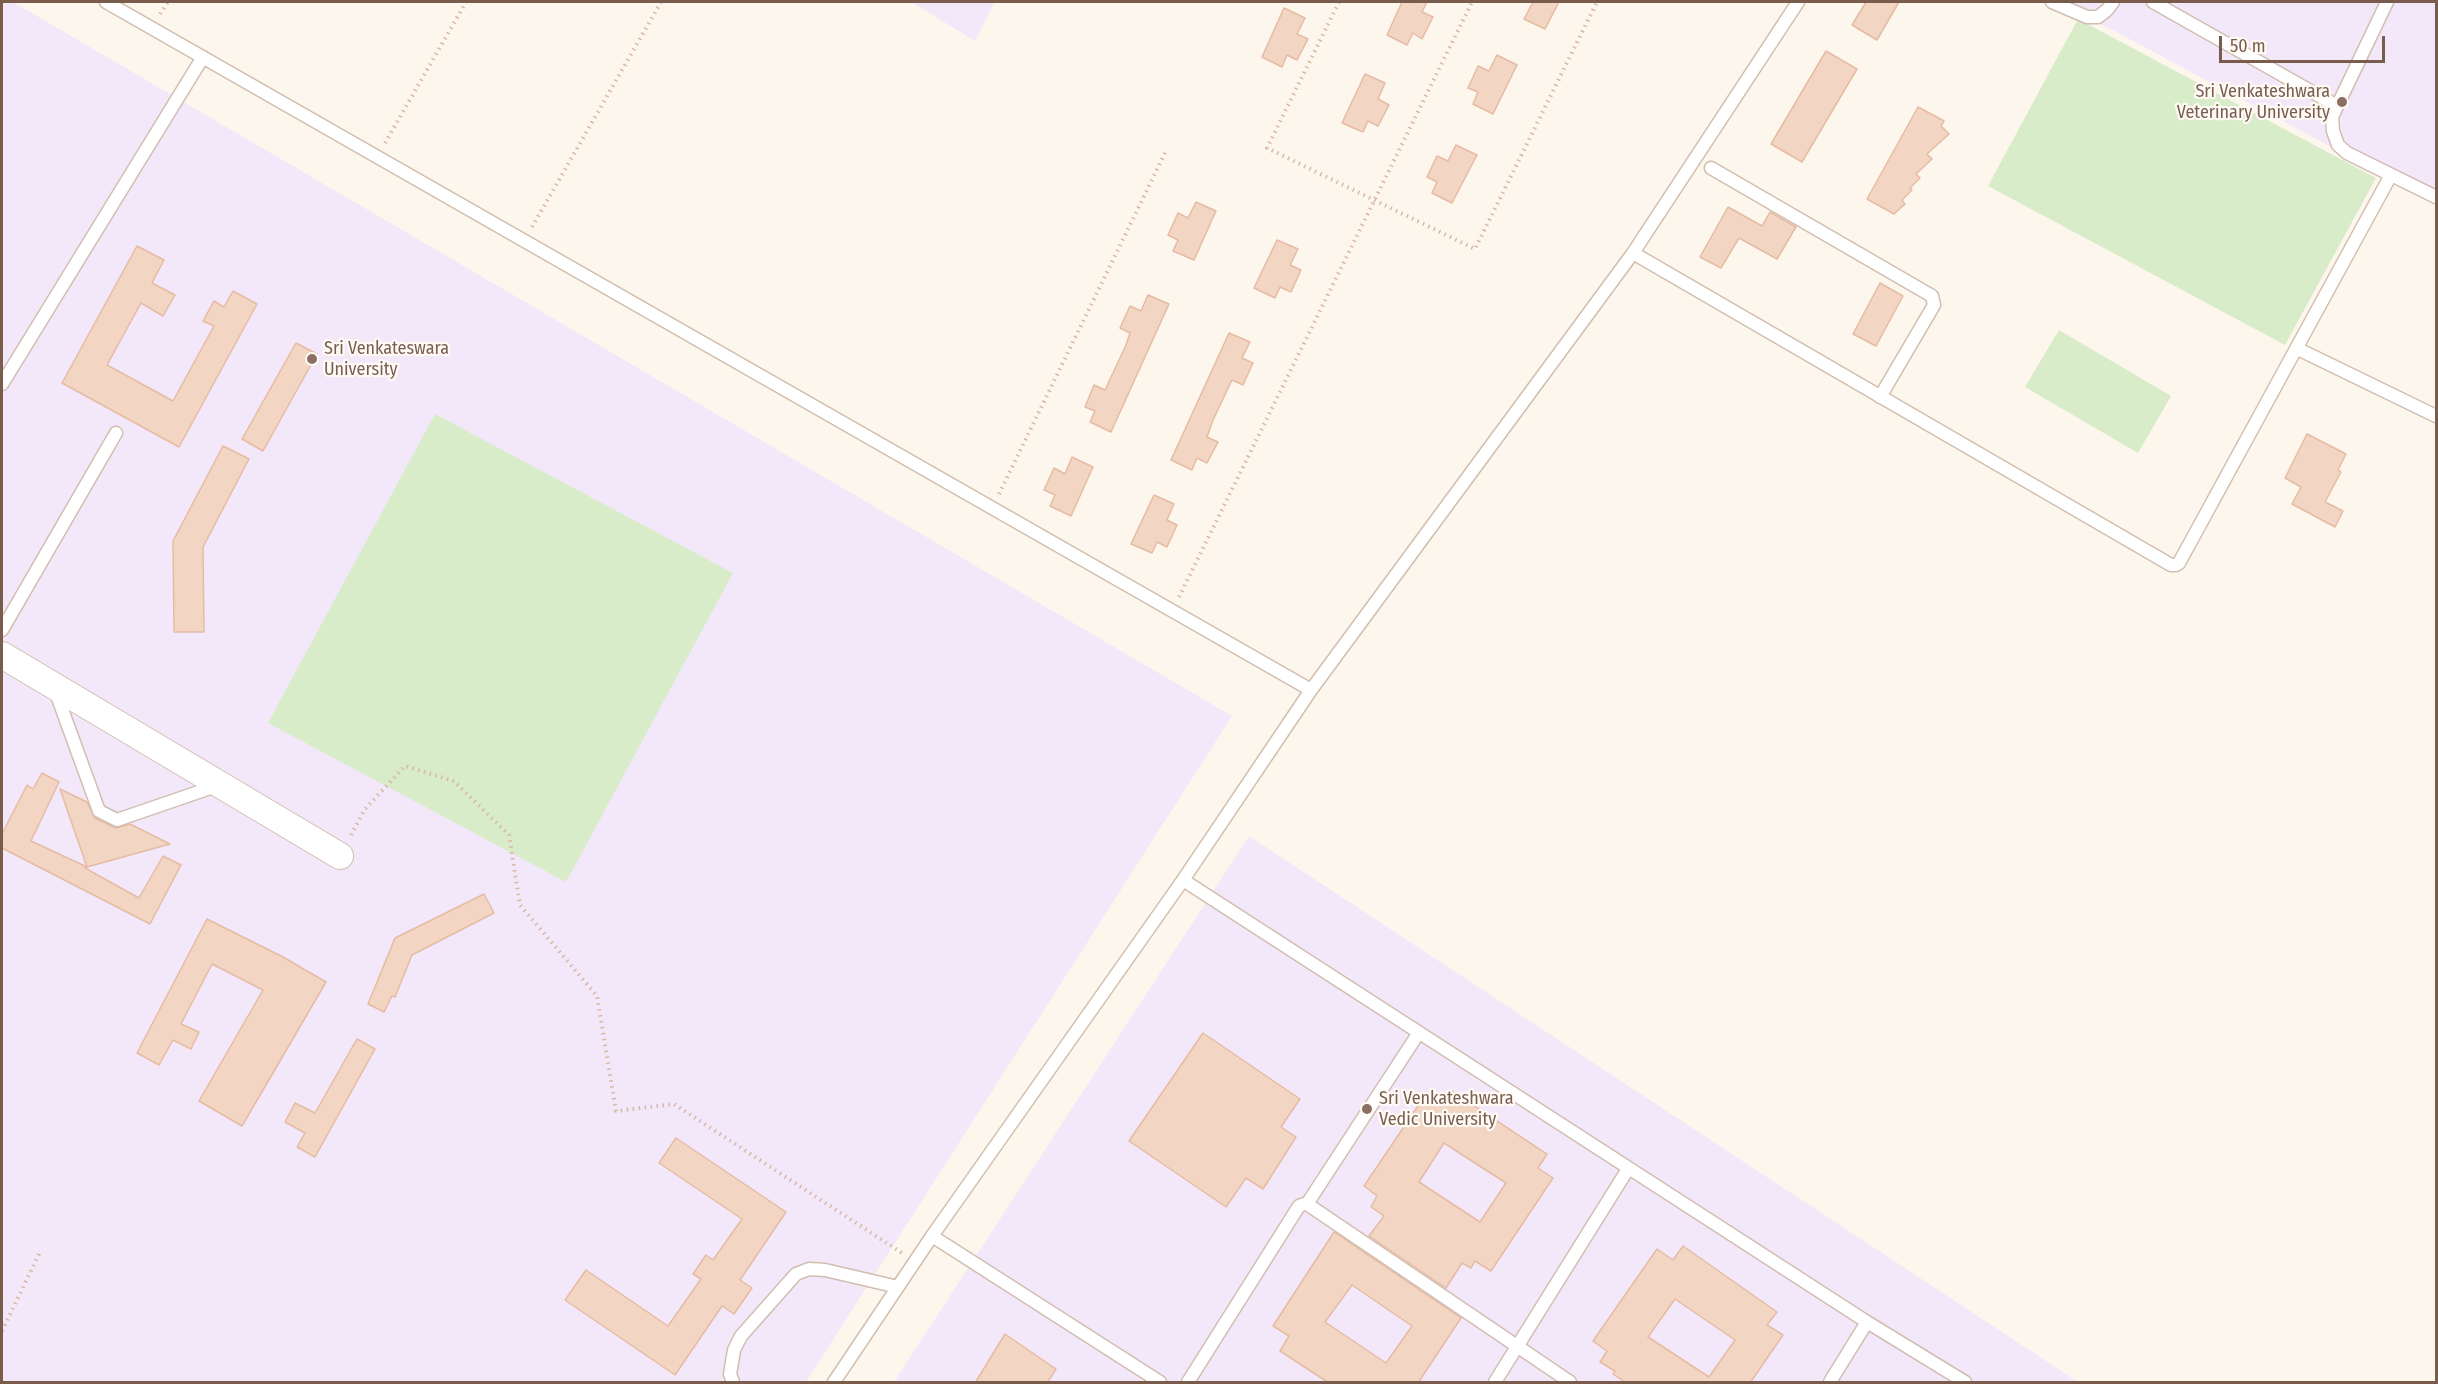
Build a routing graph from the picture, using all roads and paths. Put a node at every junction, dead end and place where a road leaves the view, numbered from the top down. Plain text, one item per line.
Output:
1 (106, 2) edge
2 (466, 2) edge
3 (662, 2) edge
4 (1339, 2) edge
5 (1472, 2) edge
6 (1597, 2) edge
7 (1798, 2) edge
8 (2052, 2) edge
9 (2113, 2) edge
10 (2152, 2) edge
11 (2387, 2) edge
12 (203, 57) junction
13 (2337, 106) junction
14 (1166, 151) dead end
15 (377, 156) junction
16 (1712, 168) dead end
17 (2391, 175) junction
18 (2436, 197) edge
19 (1374, 200) junction
20 (524, 240) junction
21 (1633, 253) junction
22 (2298, 349) junction
23 (2, 384) edge
24 (1880, 397) junction
25 (2436, 416) edge
26 (116, 433) dead end
27 (992, 508) junction
28 (1172, 611) junction
29 (2, 630) edge
30 (2, 655) edge
31 (54, 686) junction
32 (1311, 690) junction
33 (220, 784) junction
34 (340, 856) joint
35 (1183, 880) junction
36 (1418, 1034) junction
37 (1628, 1169) junction
38 (1307, 1204) junction
39 (932, 1236) junction
40 (40, 1252) dead end
41 (915, 1261) junction
42 (898, 1287) junction
43 (1867, 1322) junction
44 (2, 1331) edge
45 (1517, 1347) junction
46 (733, 1383) edge
47 (834, 1383) edge
48 (1160, 1383) edge
49 (1188, 1383) edge
50 (1495, 1383) edge
51 (1570, 1383) edge
52 (1830, 1383) edge
53 (1965, 1383) edge

1 - 12 lane
2 - 15 path
3 - 20 path
4 - 19 path
5 - 19 path
6 - 19 path
7 - 21 lane
8 - 9 lane
10 - 13 lane
11 - 13 lane
12 - 15 lane
12 - 23 lane
13 - 17 lane
14 - 27 path
15 - 20 lane
16 - 24 lane
17 - 18 lane
17 - 22 lane
19 - 28 path
20 - 27 lane
21 - 24 lane
21 - 32 lane
22 - 24 lane
22 - 25 lane
26 - 29 lane
27 - 28 lane
28 - 32 lane
30 - 31 street
31 - 33 street
31 - 33 lane
32 - 35 lane
33 - 34 street
34 - 41 path
35 - 36 lane
35 - 39 lane
36 - 37 lane
36 - 38 lane
37 - 43 lane
37 - 45 lane
38 - 45 lane
38 - 49 lane
39 - 41 lane
39 - 48 lane
40 - 44 path
41 - 42 lane
42 - 46 lane
42 - 47 lane
43 - 52 lane
43 - 53 lane
45 - 50 lane
45 - 51 lane

